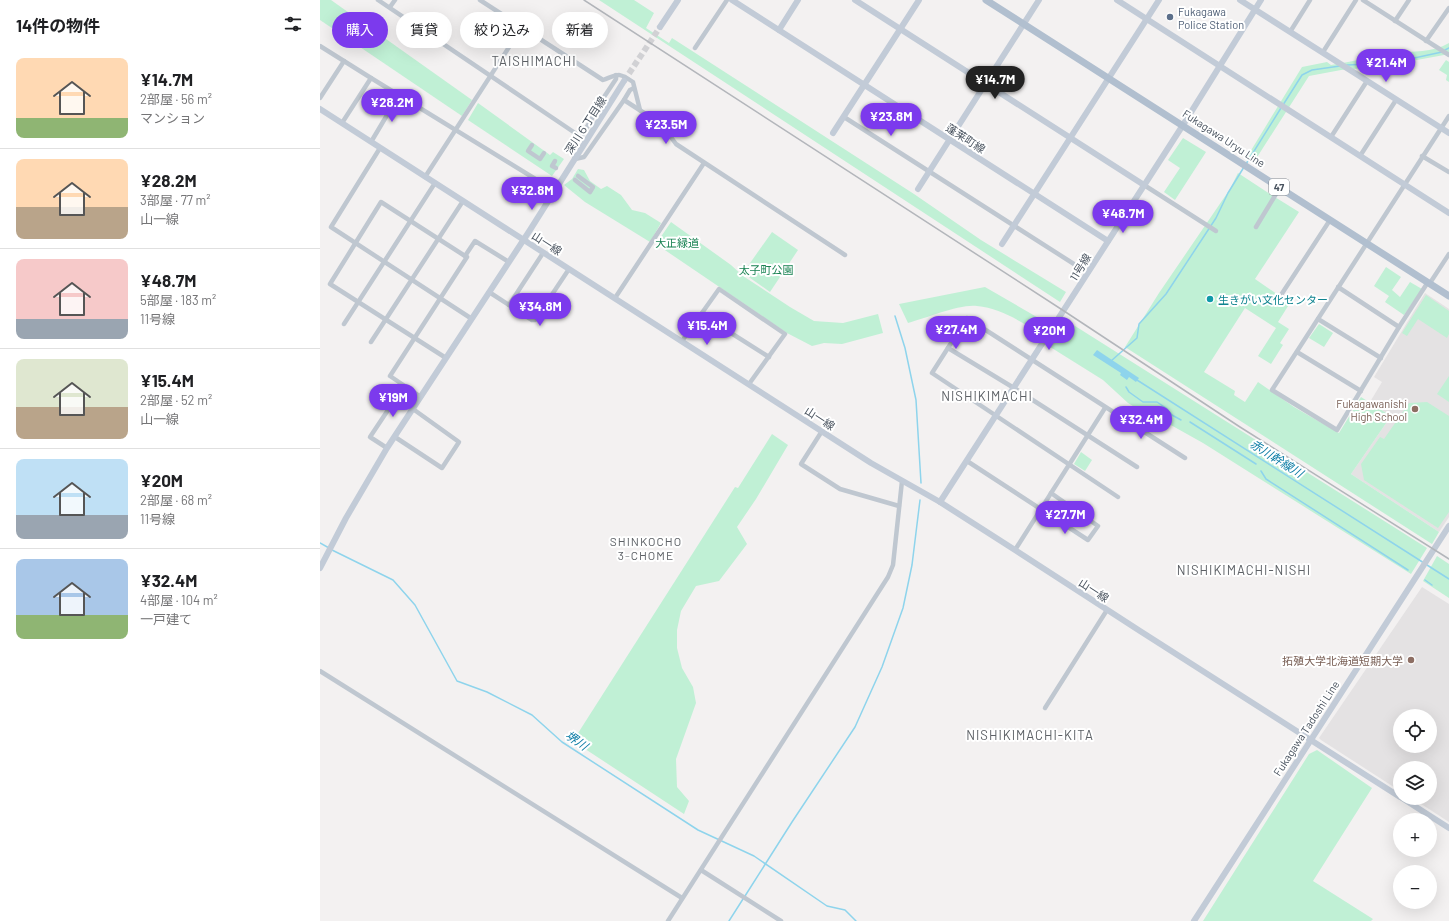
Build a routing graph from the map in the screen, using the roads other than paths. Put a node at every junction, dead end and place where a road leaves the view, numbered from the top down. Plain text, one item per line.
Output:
1 (378, 0) edge
2 (394, 0) edge
3 (480, 0) edge
4 (678, 0) edge
5 (727, 0) edge
6 (732, 0) edge
7 (798, 0) edge
8 (855, 0) edge
9 (919, 0) edge
10 (986, 0) edge
11 (1039, 0) edge
12 (1117, 0) edge
13 (1159, 0) edge
14 (1240, 0) edge
15 (1261, 0) edge
16 (1310, 0) edge
17 (1356, 0) edge
18 (1363, 0) edge
19 (1409, 0) edge
20 (390, 7) junction
21 (1449, 8) edge
22 (1255, 10) junction
23 (499, 12) edge
24 (1147, 19) junction
25 (1395, 21) junction
26 (1024, 24) junction
27 (660, 27) tunnel mouth
28 (779, 30) junction
29 (900, 30) junction
30 (1290, 32) junction
31 (544, 41) edge
32 (1426, 41) junction
33 (320, 46) edge
34 (508, 48) edge
35 (695, 48) dead end
36 (1323, 52) junction
37 (1449, 55) edge
38 (344, 61) junction
39 (1220, 66) junction
40 (616, 75) junction
41 (490, 76) junction
42 (371, 78) junction
43 (1109, 79) junction
44 (624, 81) tunnel mouth
45 (1367, 81) junction
46 (986, 83) junction
47 (864, 85) junction
48 (634, 88) junction
49 (399, 95) junction
50 (320, 98) edge
51 (624, 100) junction
52 (1396, 100) junction
53 (320, 109) edge
54 (640, 110) junction
55 (1449, 116) edge
56 (844, 117) junction
57 (342, 123) junction
58 (1183, 125) junction
59 (1441, 128) junction
60 (456, 130) junction
61 (833, 133) dead end
62 (1449, 134) edge
63 (582, 137) junction
64 (1331, 137) junction
65 (1070, 138) junction
66 (949, 139) junction
67 (371, 142) junction
68 (532, 145) dead end
69 (380, 148) junction
70 (544, 153) dead end
71 (1360, 156) junction
72 (1422, 156) junction
73 (575, 159) junction
74 (555, 161) dead end
75 (704, 163) junction
76 (556, 168) dead end
77 (928, 172) junction
78 (1449, 172) edge
79 (425, 177) junction
80 (435, 183) junction
81 (1404, 184) junction
82 (1144, 185) junction
83 (918, 189) dead end
84 (555, 191) junction
85 (1035, 194) junction
86 (1276, 194) dead end
87 (463, 201) junction
88 (1449, 213) edge
89 (1330, 220) junction
90 (410, 221) junction
91 (1014, 226) junction
92 (1256, 227) dead end
93 (1216, 231) dead end
94 (439, 239) junction
95 (524, 240) junction
96 (1108, 241) junction
97 (1366, 243) junction
98 (356, 244) junction
99 (1002, 244) dead end
100 (543, 253) junction
101 (1449, 254) edge
102 (844, 255) dead end
103 (465, 256) junction
104 (384, 262) junction
105 (509, 262) junction
106 (569, 269) junction
107 (1088, 273) junction
108 (412, 280) junction
109 (1429, 283) junction
110 (1338, 287) junction
111 (489, 292) junction
112 (1281, 295) dead end
113 (1449, 296) edge
114 (440, 298) junction
115 (615, 298) junction
116 (358, 301) junction
117 (509, 305) junction
118 (701, 314) junction
119 (387, 319) junction
120 (472, 319) junction
121 (1318, 319) junction
122 (344, 324) dead end
123 (1399, 327) junction
124 (416, 338) junction
125 (682, 341) junction
126 (371, 342) dead end
127 (948, 348) junction
128 (1297, 352) junction
129 (769, 357) junction
130 (446, 358) junction
131 (1381, 358) junction
132 (1032, 360) junction
133 (749, 384) junction
134 (404, 386) junction
135 (1014, 388) junction
136 (1361, 391) junction
137 (421, 397) junction
138 (1105, 408) junction
139 (413, 409) junction
140 (996, 416) junction
141 (822, 431) junction
142 (395, 437) junction
143 (1088, 437) junction
144 (388, 448) junction
145 (1185, 458) dead end
146 (966, 461) junction
147 (1069, 464) junction
148 (1137, 467) dead end
149 (902, 481) junction
150 (1051, 493) junction
151 (1118, 497) dead end
152 (940, 502) junction
153 (899, 506) junction
154 (1041, 508) junction
155 (1449, 526) edge
156 (1015, 550) junction
157 (320, 568) edge
158 (1107, 610) junction
159 (320, 671) edge
160 (1045, 708) dead end
161 (1310, 740) junction
162 (1393, 792) edge
163 (1413, 805) edge
164 (1449, 828) edge
165 (701, 870) junction
166 (682, 898) junction
167 (668, 921) edge
168 (781, 921) edge
169 (1194, 921) edge

1 - 20 street
2 - 20 street
3 - 23 street
4 - 27 street
5 - 35 street
6 - 28 street, 蓬莱町線
7 - 28 street
8 - 29 street
9 - 29 street
10 - 26 main road, Fukagawa Uryu Line / 47
11 - 26 street
12 - 24 street
13 - 24 street
14 - 22 street
15 - 22 street, 11号線
16 - 30 street
17 - 36 street
18 - 25 street
19 - 25 street
20 - 41 street
21 - 32 street
22 - 30 street
22 - 39 street, 11号線
24 - 39 street
24 - 43 street
25 - 32 street
26 - 43 main road, Fukagawa Uryu Line / 47
26 - 46 street
28 - 47 street, 蓬莱町線
29 - 46 street
29 - 47 street
30 - 36 street
31 - 40 street
32 - 37 street
33 - 38 street
34 - 41 street
36 - 45 street
38 - 42 street
38 - 50 street
39 - 58 street, 11号線
39 - 64 street
40 - 48 street
40 - 63 street
41 - 60 street
41 - 63 street
42 - 49 street
42 - 57 street
43 - 58 main road, Fukagawa Uryu Line / 47
43 - 65 street
44 - 73 street, 深川６丁目線
45 - 52 street
45 - 64 street
46 - 65 street
46 - 66 street
47 - 56 street
47 - 66 street, 蓬莱町線
48 - 51 street
48 - 54 street
49 - 60 street
49 - 67 street
51 - 54 street
51 - 73 street
52 - 59 street
52 - 71 street
53 - 57 street, 山一線
54 - 75 street
55 - 59 street
56 - 61 street
56 - 77 street
57 - 67 street, 山一線
58 - 82 street, 11号線
58 - 89 main road, Fukagawa Uryu Line / 47
59 - 62 street
59 - 72 street
60 - 79 street
60 - 84 street
63 - 73 street
64 - 71 street
65 - 82 street
65 - 85 street
66 - 77 street
66 - 85 street, 蓬莱町線
67 - 69 street, 山一線
68 - 70 street
69 - 79 street, 山一線
69 - 98 street
71 - 81 street
72 - 78 street
72 - 81 street
73 - 84 street, 深川６丁目線
74 - 76 street
75 - 102 street
75 - 115 street
77 - 83 street
77 - 91 street
79 - 80 street, 山一線
80 - 87 street, 山一線
80 - 90 street
81 - 88 street
81 - 97 street
82 - 93 street
82 - 96 street, 11号線
84 - 95 street, 深川６丁目線
85 - 91 street
85 - 96 street, 蓬莱町線
86 - 92 street
87 - 94 street
87 - 95 street, 山一線
89 - 97 main road, Fukagawa Uryu Line / 47
89 - 112 street
90 - 94 street
90 - 98 street
90 - 104 street
91 - 99 street
91 - 107 street
94 - 103 street
94 - 108 street
95 - 100 street, 山一線
95 - 105 street, 深川６丁目線
96 - 107 street, 11号線
97 - 109 main road, Fukagawa Uryu Line / 47
97 - 110 street
98 - 104 street
98 - 116 street
100 - 106 street, 山一線
100 - 117 street
101 - 109 street
103 - 105 street
103 - 114 street
104 - 108 street
104 - 116 street
105 - 111 street, 深川６丁目線
106 - 115 street, 山一線
106 - 117 street
107 - 132 street, 11号線
108 - 114 street
108 - 119 street
109 - 113 main road, Fukagawa Uryu Line / 47
109 - 123 street
110 - 121 street
110 - 123 street
111 - 117 street
111 - 120 street, 深川６丁目線
114 - 120 street
114 - 124 street
115 - 125 street, 山一線
116 - 119 street
116 - 122 street
118 - 125 street
118 - 129 street
118 - 129 street
119 - 124 street
119 - 126 street
120 - 130 street, 深川６丁目線
121 - 128 street
121 - 131 street
123 - 131 street
124 - 130 street
124 - 134 street
125 - 133 street, 山一線
127 - 132 street
127 - 135 street
127 - 140 street
128 - 136 street
128 - 136 street
129 - 133 street
130 - 137 street, 深川６丁目線
131 - 136 street
132 - 135 street, 11号線
132 - 138 street
133 - 141 street, 山一線
134 - 137 street
134 - 144 street
135 - 140 street, 11号線
135 - 143 street
137 - 139 street, 深川６丁目線
138 - 143 street
138 - 145 street
139 - 142 street, 深川６丁目線
139 - 142 street
140 - 146 street, 11号線
140 - 147 street
141 - 149 street, 山一線
141 - 153 street
142 - 144 street, 深川６丁目線
143 - 147 street
143 - 148 street
144 - 157 street, 深川６丁目線
146 - 152 street, 11号線
146 - 154 street
147 - 150 street
147 - 151 street
149 - 152 street, 山一線
149 - 153 street
150 - 154 street
150 - 154 street
152 - 156 street, 山一線
153 - 165 street
154 - 156 street
155 - 161 street, Fukagawa Tadoshi Line
156 - 158 street, 山一線
158 - 160 street
158 - 161 street, 山一線
159 - 166 street
161 - 162 street, 山一線
161 - 169 street, Fukagawa Tadoshi Line
163 - 164 street, 山一線
165 - 166 street
165 - 168 street
166 - 167 street

